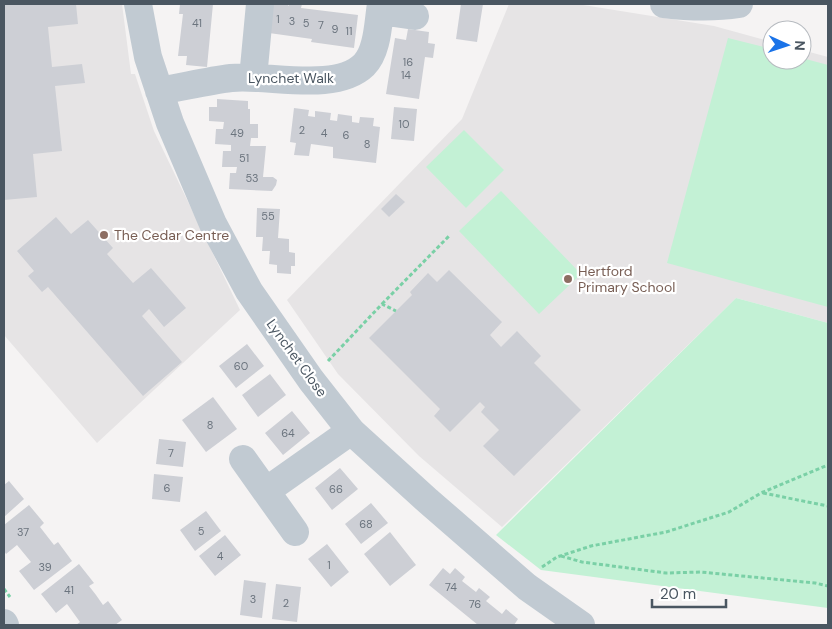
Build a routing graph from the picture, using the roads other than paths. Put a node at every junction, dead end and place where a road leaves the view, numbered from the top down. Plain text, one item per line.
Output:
1 (138, 4) edge
2 (260, 4) edge
3 (664, 4) edge
4 (739, 4) edge
5 (380, 8) edge
6 (415, 16) dead end
7 (253, 78) junction
8 (159, 91) junction
9 (351, 431) junction
10 (243, 459) dead end
11 (266, 491) junction
12 (295, 532) dead end
13 (580, 625) edge

1 - 8 street, Lynchet Close
2 - 7 street
3 - 4 street
5 - 6 street, Lynchet Walk
5 - 7 street, Lynchet Walk
7 - 8 street, Lynchet Walk
8 - 9 street, Lynchet Close
9 - 11 street
9 - 13 street, Lynchet Close
10 - 11 street
11 - 12 street

